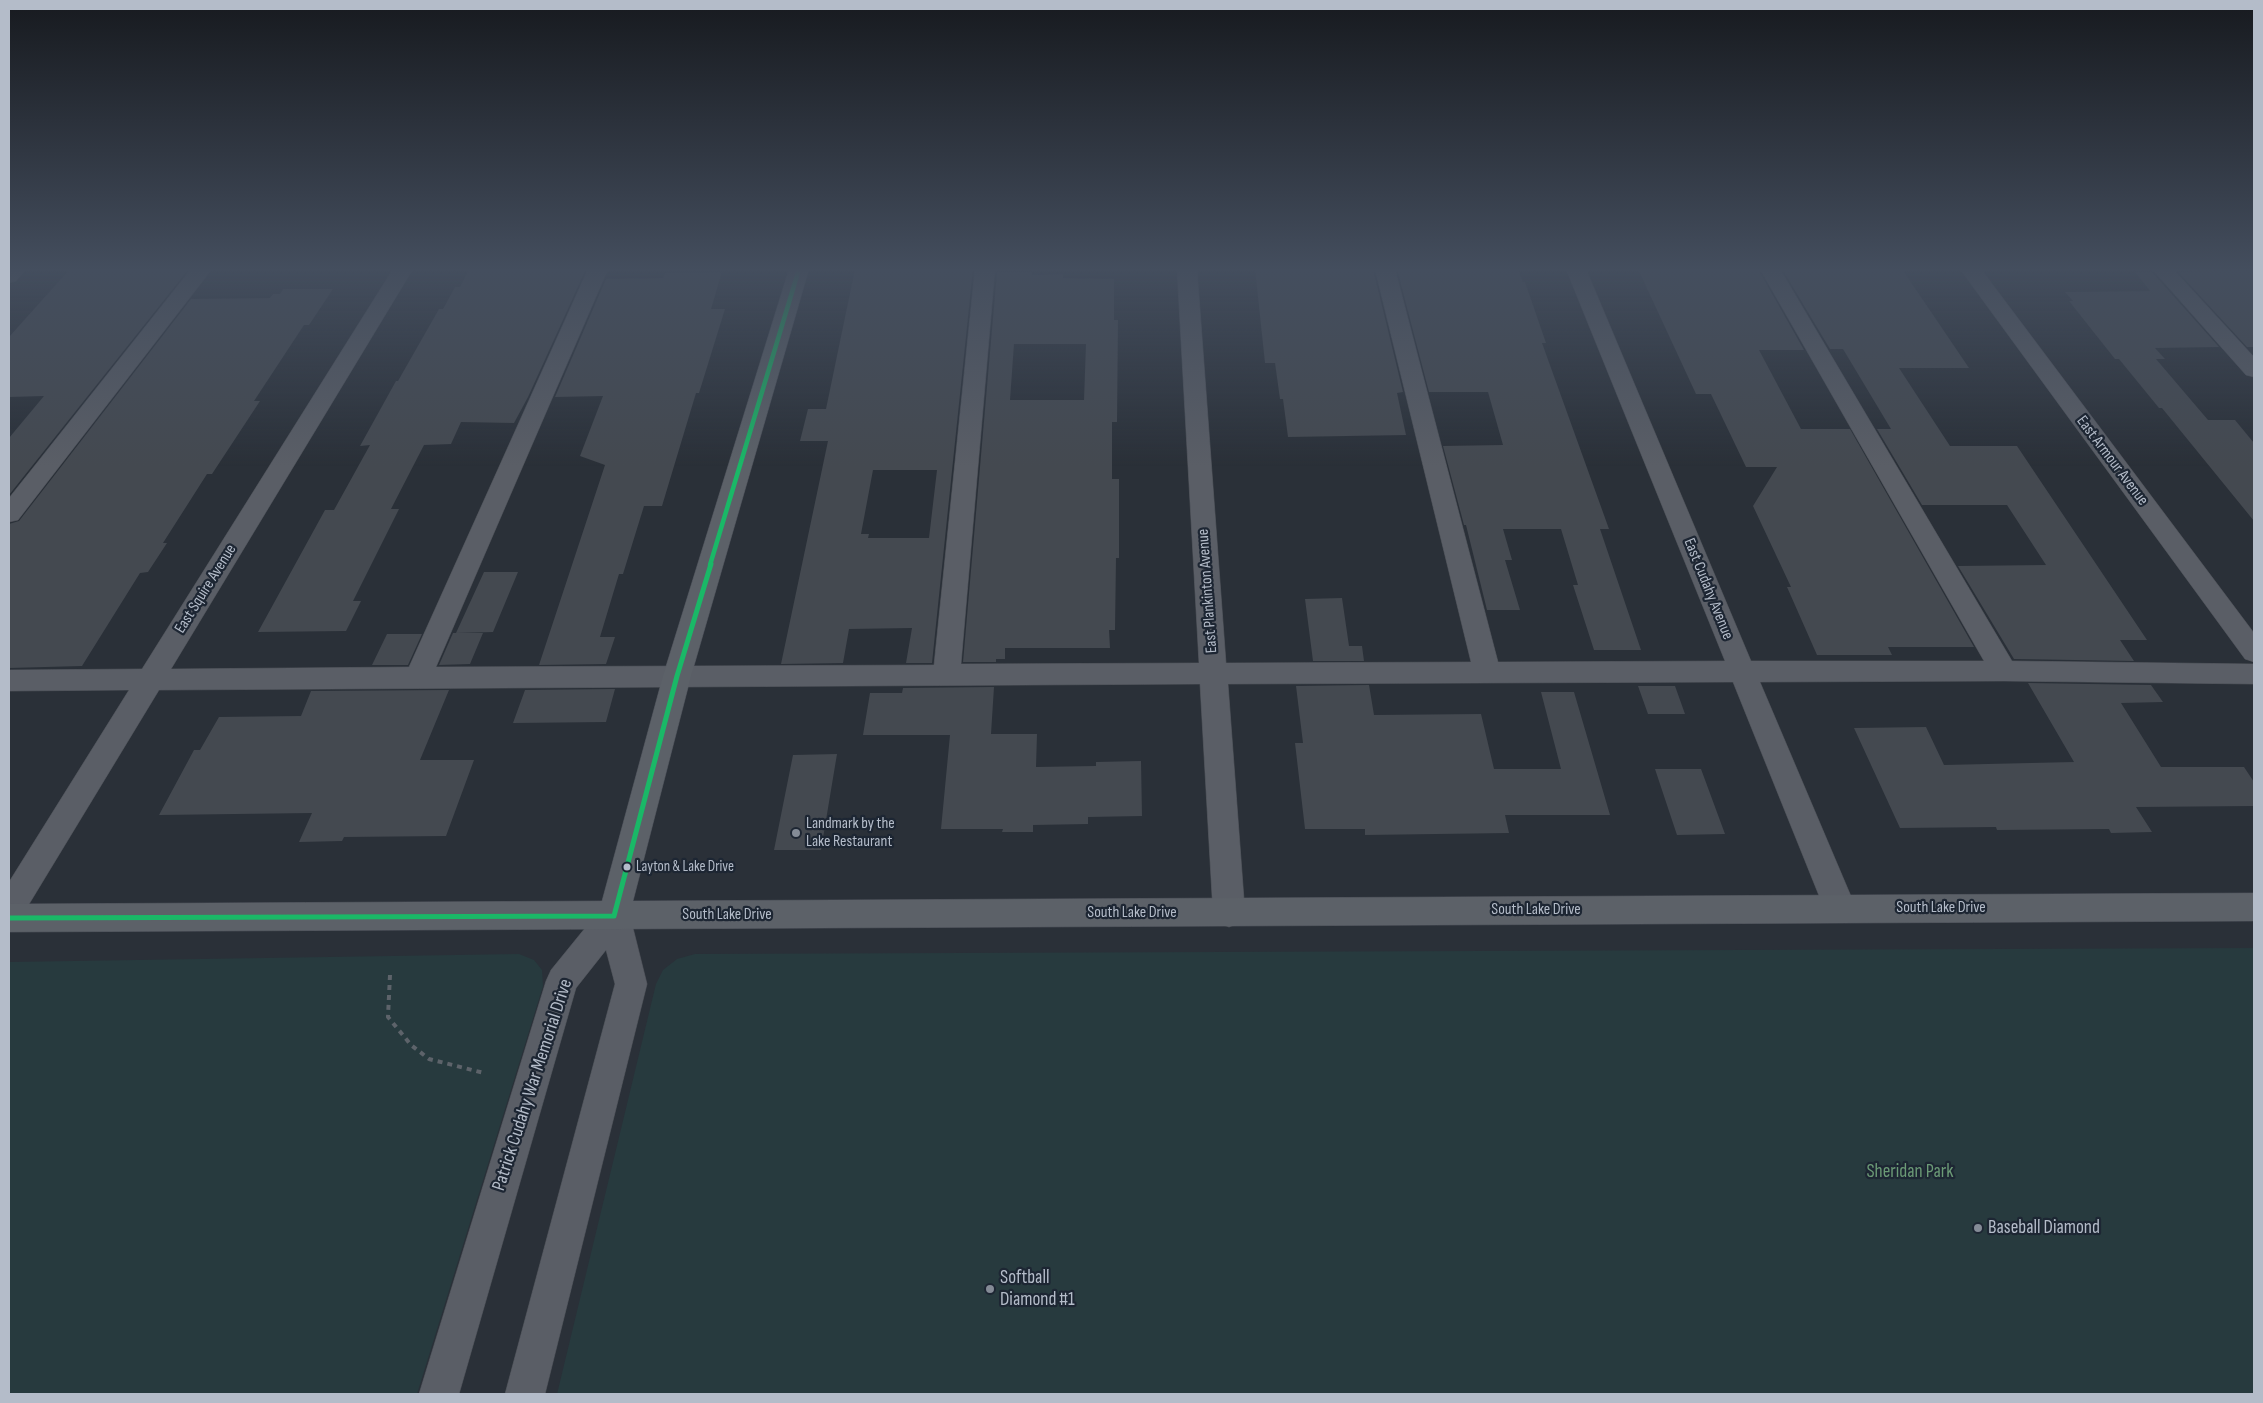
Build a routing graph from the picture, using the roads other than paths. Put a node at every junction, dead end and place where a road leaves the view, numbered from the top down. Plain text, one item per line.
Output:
1 (150, 334) edge
2 (363, 334) edge
3 (569, 334) edge
4 (779, 334) edge
5 (979, 334) edge
6 (1192, 334) edge
7 (1401, 334) edge
8 (1603, 334) edge
9 (1808, 334) edge
10 (2019, 334) edge
11 (2222, 334) edge
12 (2254, 370) edge
13 (9, 514) edge
14 (2254, 652) edge
15 (2004, 671) junction
16 (1486, 672) junction
17 (1742, 672) junction
18 (1214, 673) junction
19 (947, 674) junction
20 (2254, 674) edge
21 (677, 676) junction
22 (418, 678) junction
23 (151, 679) junction
24 (9, 680) edge
25 (2254, 907) edge
26 (1840, 908) junction
27 (9, 909) edge
28 (1229, 913) junction
29 (614, 916) junction
30 (9, 918) edge
31 (439, 1394) edge
32 (525, 1394) edge

1 - 13 street
2 - 23 street, East Squire Avenue
3 - 22 street
4 - 21 main road
5 - 19 street
6 - 18 street, East Plankinton Avenue
7 - 16 street
8 - 17 street, East Cudahy Avenue
9 - 15 street
10 - 14 street, East Armour Avenue
11 - 12 street
15 - 17 street
15 - 20 street
16 - 17 street
16 - 18 street
17 - 26 street, East Cudahy Avenue
18 - 19 street
18 - 28 street, East Plankinton Avenue
19 - 21 street
21 - 22 street
21 - 29 main road
22 - 23 street
23 - 24 street
23 - 27 street, East Squire Avenue
25 - 26 main road, South Lake Drive
26 - 28 main road, South Lake Drive
28 - 29 main road, South Lake Drive
29 - 30 main road, South Lake Drive
29 - 31 street, Patrick Cudahy War Memorial Drive
29 - 32 street

